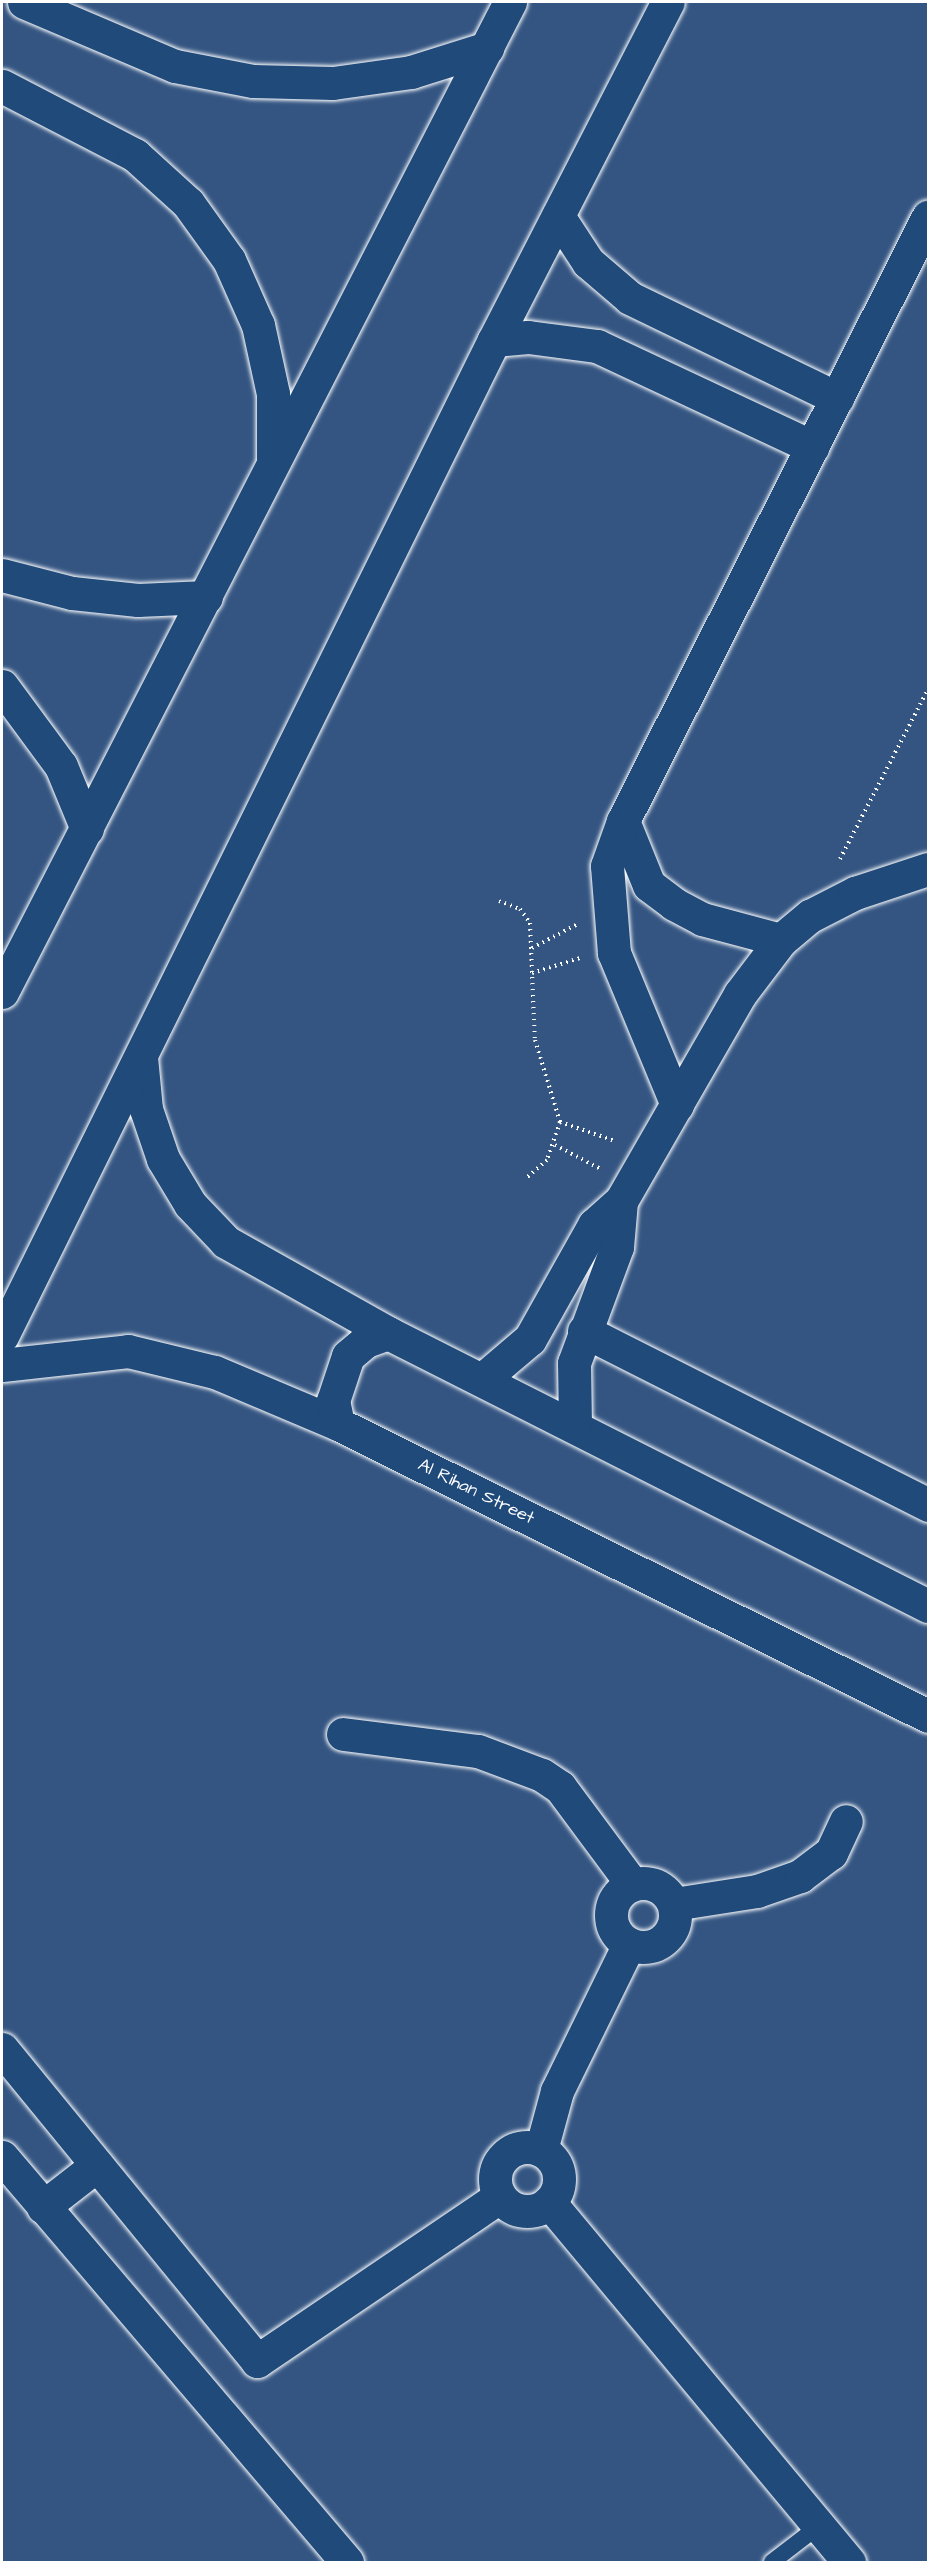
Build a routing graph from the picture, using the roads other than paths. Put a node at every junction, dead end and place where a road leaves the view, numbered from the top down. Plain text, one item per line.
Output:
1 (510, 2) edge
2 (668, 2) edge
3 (36, 5) edge
4 (487, 48) junction
5 (2, 86) edge
6 (558, 216) junction
7 (928, 217) edge
8 (494, 340) junction
9 (837, 398) junction
10 (813, 447) junction
11 (273, 465) junction
12 (2, 575) edge
13 (206, 597) junction
14 (2, 686) edge
15 (624, 821) junction
16 (87, 829) junction
17 (928, 869) edge
18 (781, 940) junction
19 (2, 992) edge
20 (141, 1057) junction
21 (677, 1105) junction
22 (625, 1194) junction
23 (584, 1331) junction
24 (388, 1333) junction
25 (2, 1336) edge
26 (2, 1365) edge
27 (484, 1378) junction
28 (338, 1424) junction
29 (575, 1425) junction
30 (928, 1505) edge
31 (928, 1606) edge
32 (928, 1716) edge
33 (343, 1734) dead end
34 (846, 1821) dead end
35 (632, 1884) junction
36 (674, 1904) junction
37 (629, 1944) junction
38 (2, 2049) edge
39 (541, 2150) junction
40 (2, 2157) edge
41 (97, 2165) junction
42 (500, 2197) junction
43 (549, 2202) junction
44 (43, 2207) junction
45 (819, 2526) junction
46 (347, 2562) edge
47 (772, 2562) edge
48 (849, 2562) edge

1 - 4 street
2 - 6 street
3 - 4 street
4 - 11 street
5 - 11 street
6 - 8 street
6 - 9 street
7 - 9 street
8 - 10 street
8 - 20 street
9 - 10 street
10 - 15 street
11 - 13 street
12 - 13 street
13 - 16 street
14 - 16 street
15 - 18 street
15 - 21 street
16 - 19 street
17 - 18 street
18 - 21 street
20 - 24 street
20 - 25 street
21 - 22 street
22 - 23 street
22 - 27 street
23 - 29 street
23 - 30 street
24 - 27 street
24 - 28 street
26 - 28 street, Al Rihan Street
27 - 29 street
28 - 32 street, Al Rihan Street
29 - 31 street
33 - 35 street
34 - 36 street
35 - 36 street
35 - 37 street
36 - 37 street
37 - 39 street
38 - 41 street
39 - 42 street
39 - 43 street
40 - 44 street
41 - 42 street
41 - 44 street
42 - 43 street
43 - 45 street
44 - 46 street
45 - 47 lane
45 - 48 street

